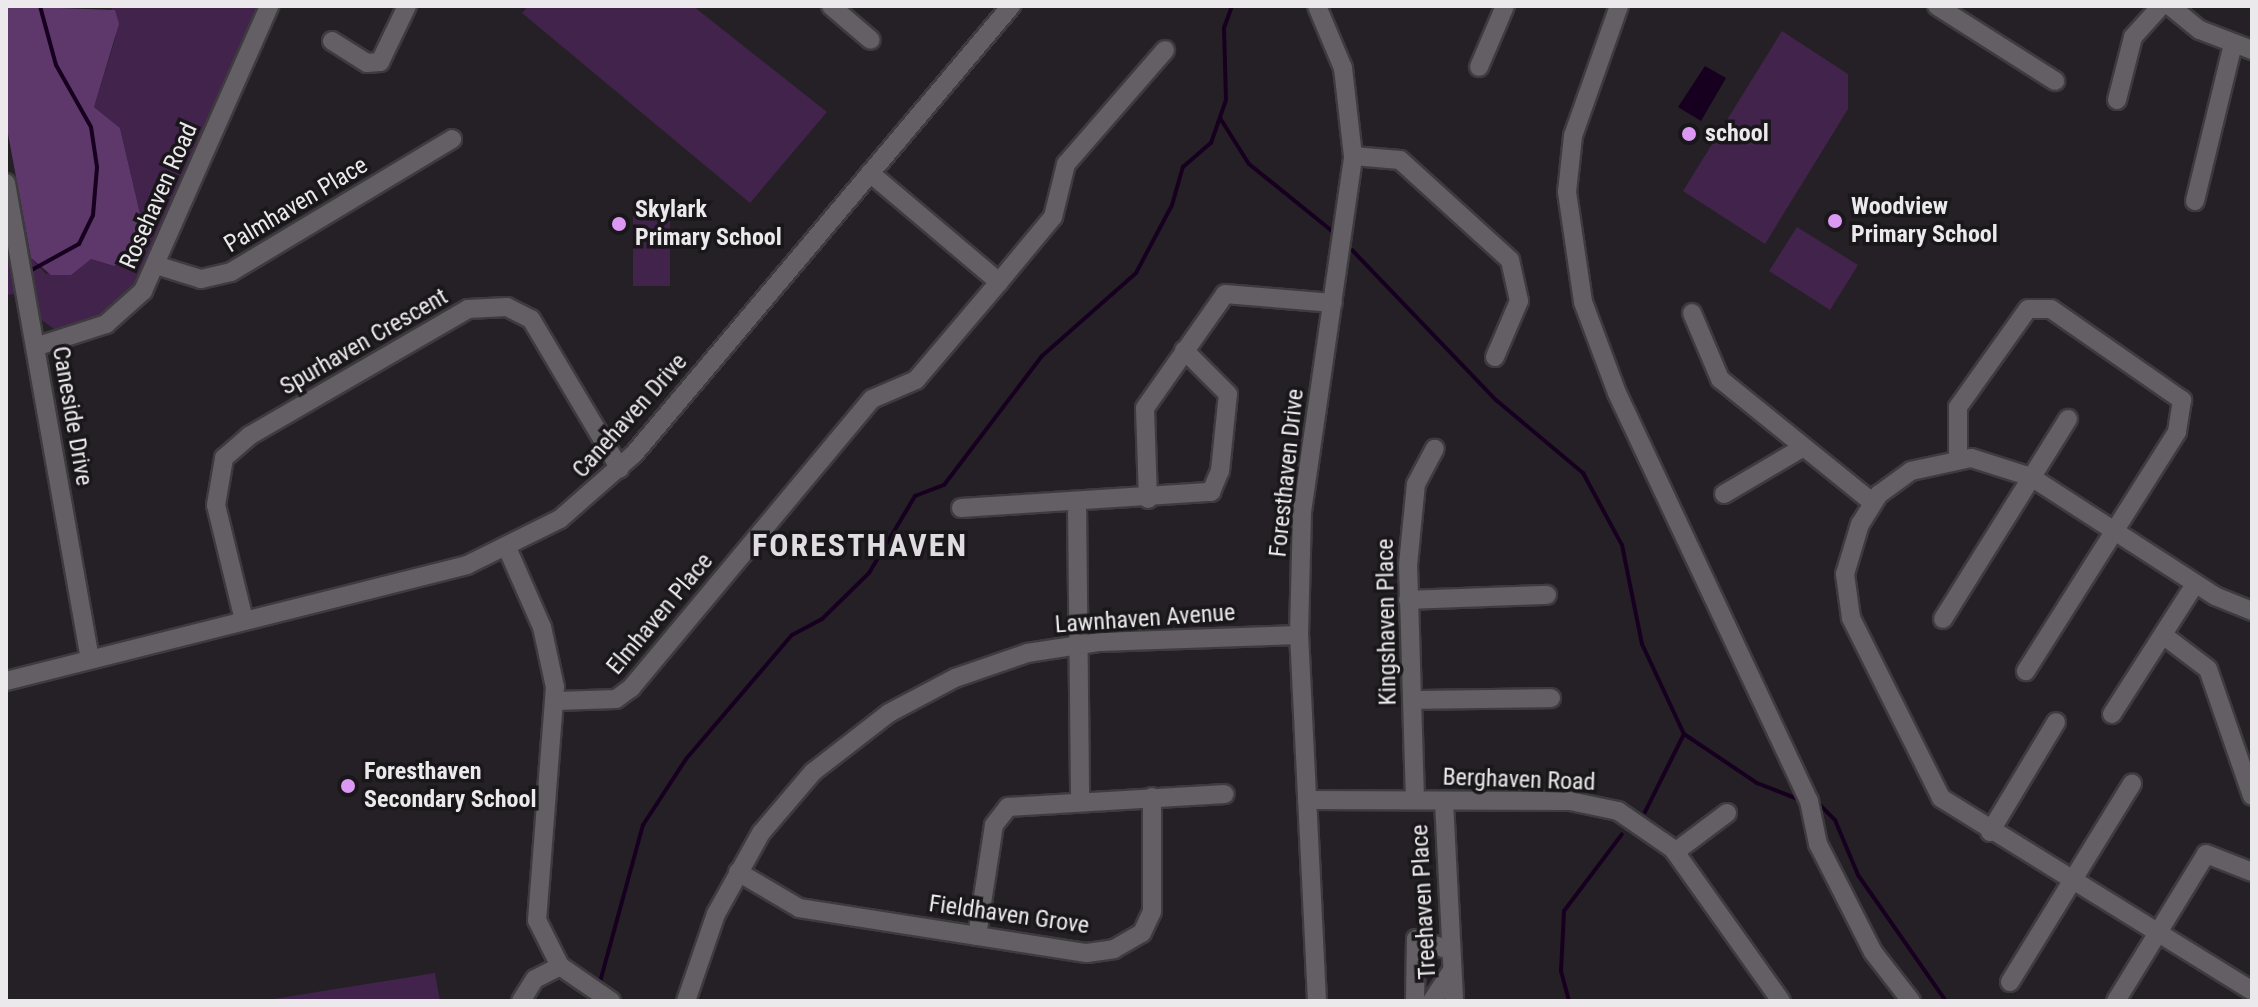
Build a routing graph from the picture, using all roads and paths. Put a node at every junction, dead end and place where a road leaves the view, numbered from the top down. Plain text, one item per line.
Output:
1 (269, 6) edge
2 (407, 6) edge
3 (831, 6) edge
4 (1011, 6) edge
5 (1317, 6) edge
6 (1505, 6) edge
7 (1619, 6) edge
8 (1937, 6) edge
9 (2161, 6) edge
10 (2170, 6) edge
11 (1959, 12) edge
12 (871, 40) dead end
13 (332, 41) dead end
14 (2233, 44) junction
15 (1165, 50) dead end
16 (2252, 50) edge
17 (1479, 67) dead end
18 (2055, 81) dead end
19 (2117, 100) dead end
20 (452, 139) dead end
21 (1353, 156) junction
22 (870, 173) junction
23 (6, 183) edge
24 (2195, 201) dead end
25 (156, 265) junction
26 (999, 282) junction
27 (1333, 303) junction
28 (1692, 313) dead end
29 (35, 347) junction
30 (1184, 350) junction
31 (1495, 357) dead end
32 (2068, 419) dead end
33 (1802, 448) junction
34 (1435, 449) dead end
35 (1958, 457) junction
36 (620, 469) junction
37 (2031, 477) junction
38 (1724, 494) dead end
39 (1148, 499) junction
40 (1872, 502) junction
41 (1077, 503) junction
42 (961, 508) dead end
43 (2112, 532) junction
44 (508, 550) junction
45 (2195, 584) junction
46 (1547, 595) dead end
47 (1408, 600) junction
48 (2252, 611) edge
49 (1943, 619) dead end
50 (244, 620) junction
51 (1299, 635) junction
52 (2163, 635) junction
53 (1075, 646) junction
54 (90, 658) junction
55 (2026, 671) dead end
56 (6, 681) edge
57 (1551, 698) dead end
58 (1412, 700) junction
59 (556, 701) junction
60 (2112, 714) dead end
61 (2056, 722) dead end
62 (2132, 784) dead end
63 (1225, 794) dead end
64 (2252, 796) edge
65 (1152, 797) junction
66 (1080, 800) junction
67 (1307, 800) junction
68 (1415, 800) junction
69 (1444, 801) junction
70 (1727, 813) dead end
71 (1990, 832) junction
72 (1675, 852) junction
73 (738, 872) junction
74 (2252, 872) edge
75 (2073, 883) junction
76 (2156, 933) junction
77 (977, 936) junction
78 (1449, 950) junction
79 (560, 966) junction
80 (1450, 973) junction
81 (2010, 982) dead end
82 (2252, 991) edge
83 (521, 1001) edge
84 (611, 1001) edge
85 (686, 1001) edge
86 (1317, 1001) edge
87 (1415, 1001) edge
88 (1432, 1001) edge
89 (1454, 1001) edge
90 (1781, 1001) edge
91 (1911, 1001) edge
92 (2116, 1001) edge

1 - 25 street, Rosehaven Road
2 - 13 street
3 - 12 street
4 - 22 street, Canehaven Drive
5 - 21 street, Foresthaven Drive
6 - 17 street
7 - 91 street
8 - 11 street
9 - 19 street
10 - 14 street
11 - 18 street
14 - 16 street
14 - 24 street
15 - 26 street, Elmhaven Place
20 - 25 street, Palmhaven Place
21 - 27 street, Foresthaven Drive
21 - 31 street
22 - 26 street
22 - 36 street, Canehaven Drive
23 - 29 street, Caneside Drive
25 - 29 street, Rosehaven Road
26 - 59 street, Elmhaven Place
27 - 30 street
27 - 51 street, Foresthaven Drive
28 - 33 street
29 - 54 street, Caneside Drive
30 - 39 street
30 - 39 street
32 - 37 street
33 - 38 street
33 - 40 street
34 - 47 street, Kingshaven Place
35 - 37 street
35 - 40 street
35 - 43 street
36 - 44 street, Canehaven Drive
36 - 50 street, Spurhaven Crescent
37 - 43 street
37 - 49 street
39 - 41 street
40 - 71 street
41 - 42 street
41 - 53 street
43 - 45 street
43 - 55 street
44 - 50 street, Canehaven Drive
44 - 59 street
45 - 48 street
45 - 52 street
46 - 47 street
47 - 58 street, Kingshaven Place
50 - 54 street, Canehaven Drive
51 - 53 street, Lawnhaven Avenue
51 - 67 street, Foresthaven Drive
52 - 60 street
52 - 64 street
53 - 66 street
53 - 73 street, Lawnhaven Avenue
54 - 56 street, Canehaven Drive
57 - 58 street
58 - 68 street, Kingshaven Place
59 - 79 street
61 - 71 street
62 - 75 street
63 - 65 street
65 - 66 street
65 - 77 street, Fieldhaven Grove
66 - 77 street
67 - 68 street, Berghaven Road
67 - 86 street, Foresthaven Drive
68 - 69 street, Berghaven Road
69 - 72 street, Berghaven Road
69 - 78 street, Treehaven Place
70 - 72 street
71 - 75 street
72 - 90 street, Berghaven Road
73 - 77 street, Fieldhaven Grove
73 - 85 street, Lawnhaven Avenue
74 - 76 street
75 - 76 street
75 - 81 street
76 - 82 street
76 - 92 street
78 - 80 street, Treehaven Place
78 - 87 street
79 - 83 street
79 - 84 street
80 - 88 street
80 - 89 street, Treehaven Place

